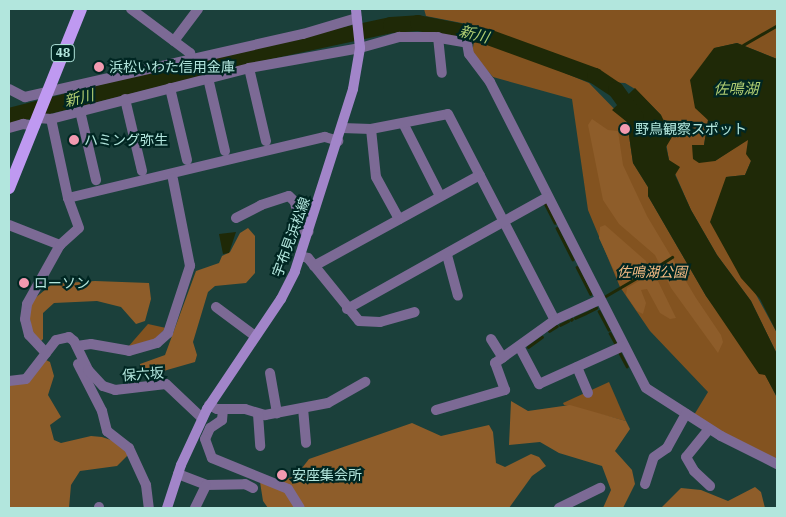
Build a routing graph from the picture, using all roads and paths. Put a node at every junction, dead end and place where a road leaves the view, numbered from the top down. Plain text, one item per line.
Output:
1 (81, 9) edge
2 (131, 9) edge
3 (198, 9) edge
4 (357, 16) edge
5 (438, 38) junction
6 (174, 41) junction
7 (360, 46) junction
8 (191, 60) junction
9 (249, 68) junction
10 (442, 73) dead end
11 (208, 78) junction
12 (170, 88) junction
13 (9, 89) edge
14 (47, 94) junction
15 (125, 99) junction
16 (80, 111) junction
17 (40, 120) junction
18 (403, 123) junction
19 (9, 128) edge
20 (342, 128) junction
21 (371, 129) junction
22 (266, 141) dead end
23 (338, 141) junction
24 (225, 151) dead end
25 (187, 160) dead end
26 (142, 171) dead end
27 (480, 175) junction
28 (173, 179) dead end
29 (96, 180) dead end
30 (9, 188) edge
31 (440, 196) junction
32 (547, 197) junction
33 (68, 198) junction
34 (236, 218) dead end
35 (399, 218) junction
36 (503, 220) junction
37 (9, 225) edge
38 (309, 232) junction
39 (60, 246) junction
40 (446, 255) junction
41 (300, 256) junction
42 (314, 266) junction
43 (458, 296) dead end
44 (599, 300) junction
45 (216, 307) dead end
46 (347, 309) junction
47 (415, 312) dead end
48 (555, 320) junction
49 (255, 336) junction
50 (69, 337) junction
51 (491, 339) dead end
52 (77, 346) junction
53 (623, 346) junction
54 (520, 348) junction
55 (46, 353) junction
56 (503, 358) junction
57 (577, 367) junction
58 (270, 374) dead end
59 (9, 381) edge
60 (366, 382) dead end
61 (588, 393) dead end
62 (209, 405) junction
63 (303, 408) junction
64 (223, 409) junction
65 (436, 410) dead end
66 (277, 413) junction
67 (258, 414) junction
68 (686, 414) junction
69 (202, 418) junction
70 (709, 428) junction
71 (306, 443) dead end
72 (260, 446) dead end
73 (777, 464) edge
74 (178, 474) junction
75 (206, 484) junction
76 (645, 484) dead end
77 (710, 486) dead end
78 (253, 488) dead end
79 (596, 494) dead end
80 (149, 508) edge
81 (168, 508) edge
82 (195, 508) edge
83 (300, 508) edge
84 (559, 508) edge

1 - 14 main road, 48
2 - 6 street
3 - 6 street
4 - 7 main road, 宇布見浜松線
4 - 8 street
5 - 7 street
5 - 10 street
5 - 32 street
6 - 8 street
7 - 9 street
7 - 20 main road, 宇布見浜松線
8 - 14 street
9 - 11 street
9 - 22 street
11 - 12 street
11 - 24 street
12 - 15 street
12 - 25 street
13 - 14 street
14 - 17 main road, 48
15 - 16 street
15 - 26 street
16 - 17 street
16 - 29 street
17 - 19 street
17 - 30 main road, 48
17 - 33 street
18 - 21 street
18 - 27 street
18 - 31 street
20 - 21 street
20 - 23 main road, 宇布見浜松線
21 - 35 street
23 - 33 street
23 - 38 main road, 宇布見浜松線
27 - 31 street
27 - 36 street
28 - 52 street
31 - 35 street
32 - 36 street
32 - 44 street
33 - 39 street
34 - 38 street
35 - 42 street
36 - 40 street
36 - 48 street
37 - 39 street
38 - 41 main road, 宇布見浜松線
39 - 55 street
40 - 43 street
40 - 46 street
41 - 42 street
41 - 49 main road, 宇布見浜松線
42 - 46 street
44 - 48 street
44 - 53 street
45 - 49 street
46 - 47 street
48 - 54 street
49 - 62 main road, 宇布見浜松線
50 - 52 street, 保六坂
50 - 55 street
50 - 80 street
51 - 56 street
52 - 69 street, 保六坂
53 - 57 street
53 - 68 street
54 - 56 street
54 - 57 street
55 - 59 street
56 - 65 street
57 - 61 street
58 - 66 street
60 - 63 street
62 - 64 street
62 - 69 main road, 宇布見浜松線
63 - 66 street
63 - 71 street
64 - 67 street
64 - 83 street
66 - 67 street
67 - 72 street
68 - 70 street
68 - 76 street
69 - 74 main road, 宇布見浜松線
70 - 73 street
70 - 77 street
74 - 75 street
74 - 81 main road, 宇布見浜松線
75 - 78 street
75 - 82 street
79 - 84 street

